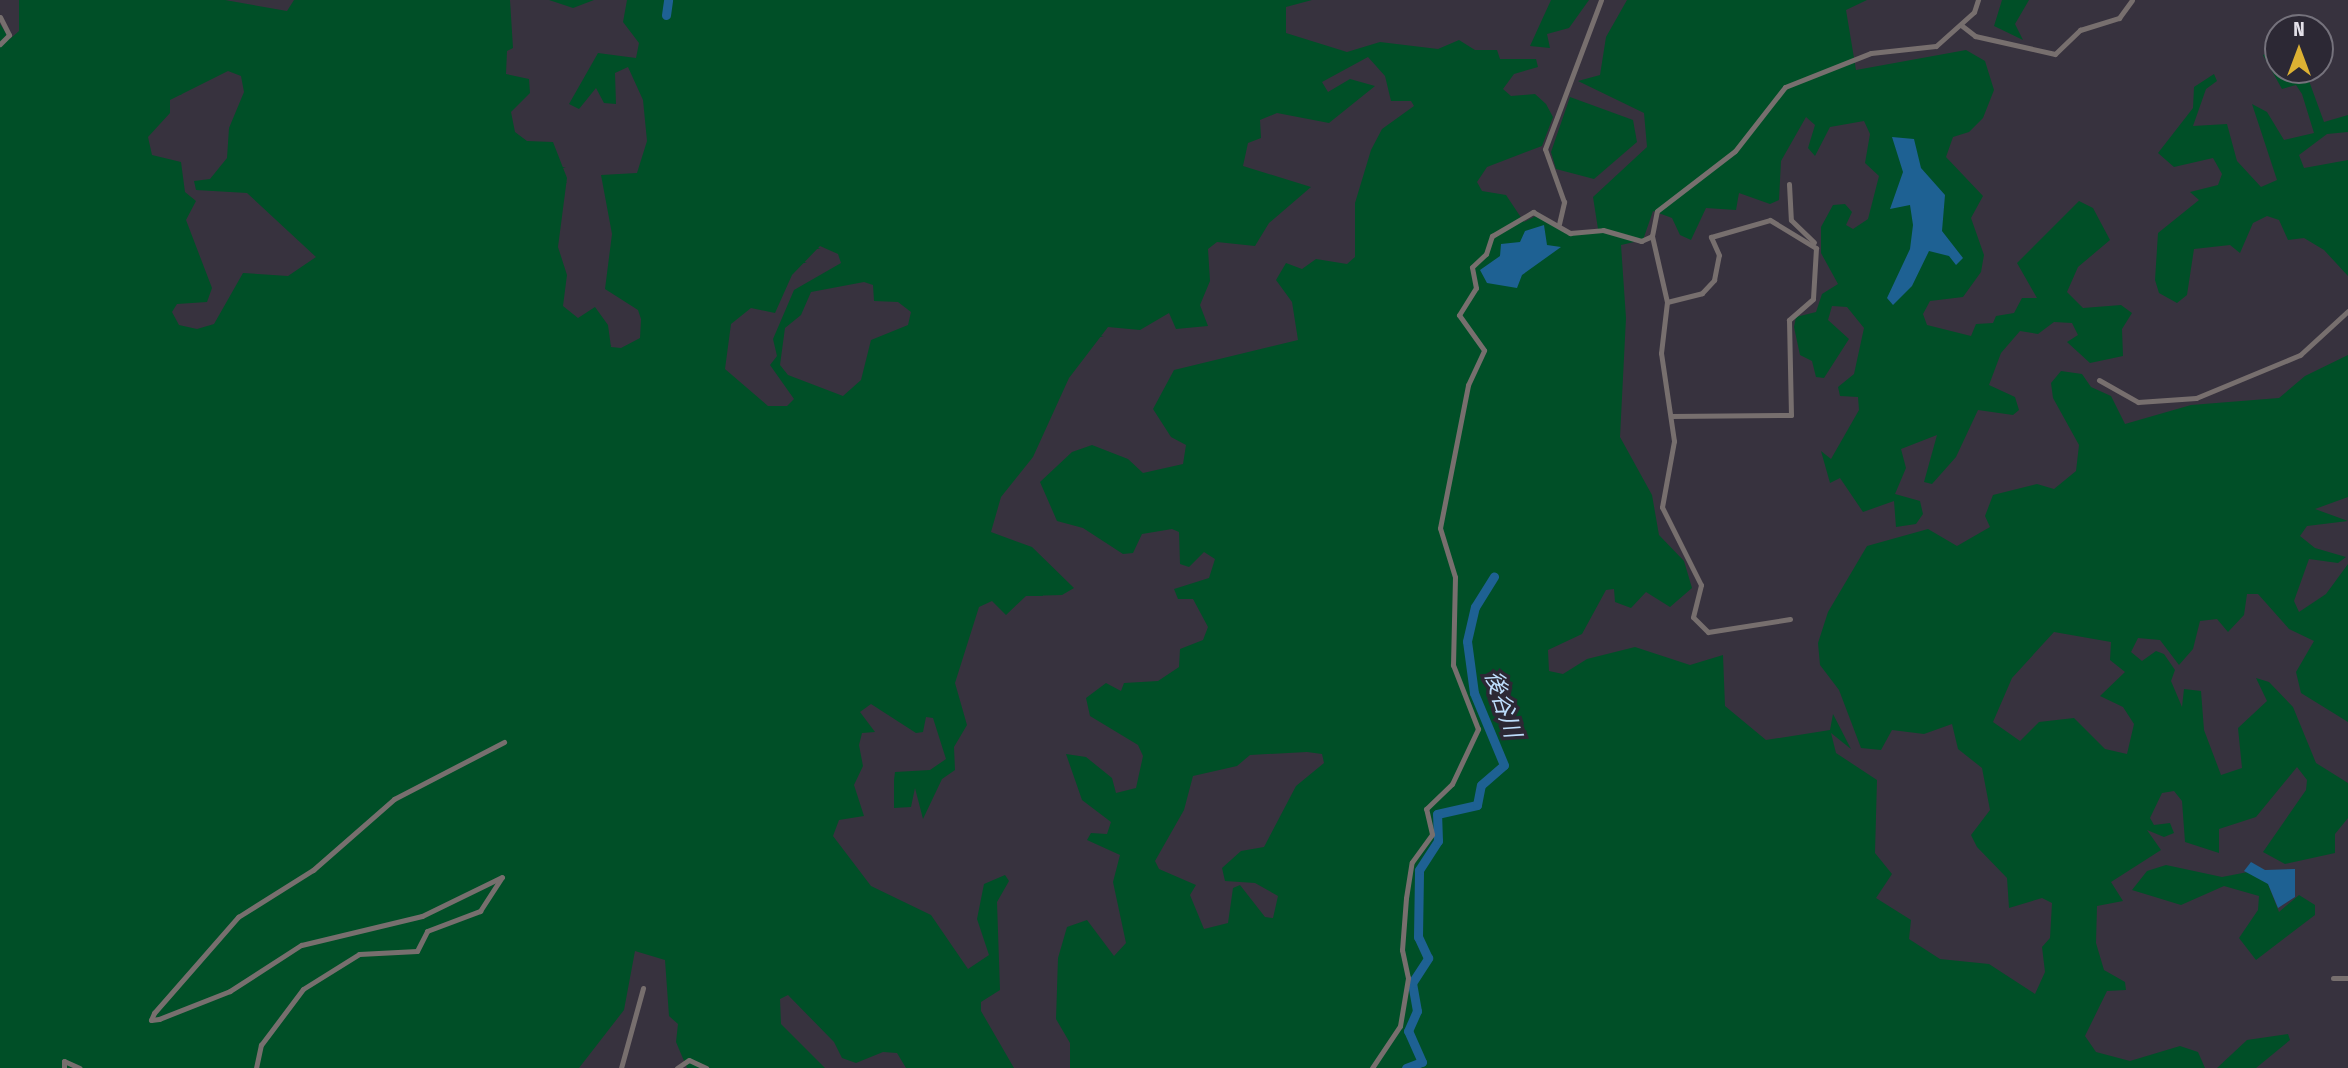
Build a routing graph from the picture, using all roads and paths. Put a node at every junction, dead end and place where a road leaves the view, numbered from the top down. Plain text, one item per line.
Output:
1 (1601, 0) edge
2 (1978, 0) edge
3 (2132, 0) edge
4 (0, 17) edge
5 (1961, 25) junction
6 (0, 44) edge
7 (1789, 184) dead end
8 (1559, 224) junction
9 (1652, 236) junction
10 (1814, 243) junction
11 (1667, 302) junction
12 (2348, 311) edge
13 (2099, 380) dead end
14 (1671, 416) junction
15 (1790, 619) dead end
16 (504, 742) dead end
17 (2333, 978) dead end
18 (2348, 978) edge
19 (643, 988) dead end
20 (64, 1068) edge
21 (80, 1068) edge
22 (251, 1068) edge
23 (256, 1068) edge
24 (621, 1068) edge
25 (677, 1068) edge
26 (706, 1068) edge
27 (1372, 1068) edge

1 - 8 street
2 - 5 street
3 - 5 street
4 - 6 street
5 - 9 street
7 - 10 street
8 - 9 street
8 - 27 street
9 - 11 street
10 - 11 street
10 - 14 street
11 - 14 street
12 - 13 street
14 - 15 street
16 - 23 street
17 - 18 street
19 - 24 street
20 - 21 street
22 - 23 street
25 - 26 street

